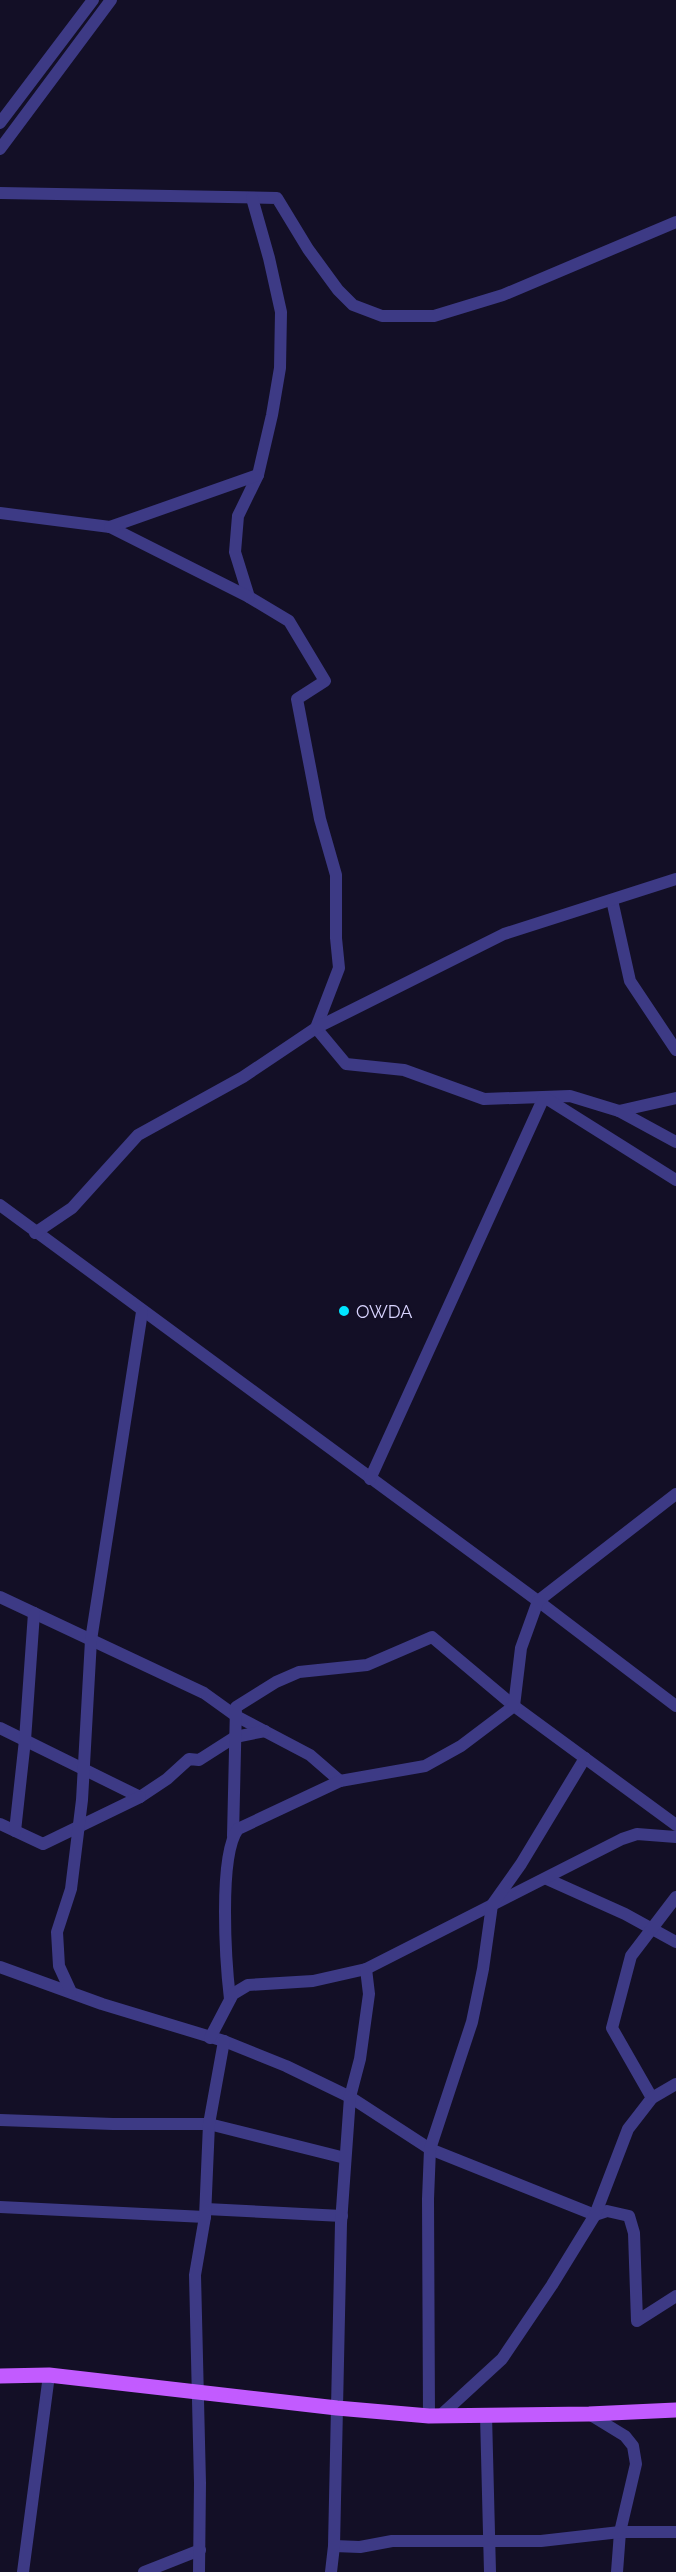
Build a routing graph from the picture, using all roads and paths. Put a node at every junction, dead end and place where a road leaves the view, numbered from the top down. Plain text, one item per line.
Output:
1 (93, 0) edge
2 (111, 0) edge
3 (0, 123) edge
4 (0, 149) edge
5 (0, 193) edge
6 (252, 198) junction
7 (676, 222) edge
8 (258, 475) junction
9 (0, 513) edge
10 (110, 527) junction
11 (249, 597) junction
12 (676, 879) edge
13 (612, 900) junction
14 (316, 1028) junction
15 (676, 1050) edge
16 (544, 1097) junction
17 (676, 1098) edge
18 (619, 1111) junction
19 (676, 1142) edge
20 (676, 1180) edge
21 (0, 1205) edge
22 (35, 1233) junction
23 (142, 1312) junction
24 (370, 1479) junction
25 (676, 1494) edge
26 (0, 1598) edge
27 (538, 1601) junction
28 (34, 1613) junction
29 (92, 1640) junction
30 (514, 1706) junction
31 (676, 1706) edge
32 (236, 1716) junction
33 (0, 1728) edge
34 (265, 1731) junction
35 (235, 1737) junction
36 (25, 1740) junction
37 (585, 1758) junction
38 (84, 1769) junction
39 (340, 1781) junction
40 (140, 1797) junction
41 (0, 1824) edge
42 (676, 1825) edge
43 (79, 1826) junction
44 (15, 1831) junction
45 (233, 1836) junction
46 (676, 1837) edge
47 (547, 1879) junction
48 (676, 1897) edge
49 (492, 1905) junction
50 (652, 1929) junction
51 (676, 1942) edge
52 (0, 1967) edge
53 (366, 1969) junction
54 (71, 1992) junction
55 (230, 1999) junction
56 (210, 2038) junction
57 (224, 2041) junction
58 (676, 2084) edge
59 (350, 2097) junction
60 (652, 2098) junction
61 (0, 2120) edge
62 (209, 2124) junction
63 (430, 2149) junction
64 (345, 2158) junction
65 (0, 2207) edge
66 (205, 2213) junction
67 (595, 2215) junction
68 (342, 2216) junction
69 (676, 2296) edge
70 (49, 2375) junction
71 (0, 2376) edge
72 (197, 2391) junction
73 (337, 2408) junction
74 (676, 2410) edge
75 (589, 2414) junction
76 (486, 2415) junction
77 (435, 2416) junction
78 (620, 2532) junction
79 (676, 2532) edge
80 (491, 2542) junction
81 (334, 2546) junction
82 (200, 2550) junction
83 (23, 2572) edge
84 (144, 2572) edge
85 (199, 2572) edge
86 (331, 2572) edge
87 (490, 2572) edge
88 (617, 2572) edge

1 - 3 street
2 - 4 street
5 - 6 street
6 - 7 street
6 - 8 street
8 - 10 street
8 - 11 street
9 - 10 street
10 - 11 street
11 - 14 street
12 - 13 street
13 - 14 street
13 - 15 street
14 - 16 street
14 - 22 street
16 - 18 street
16 - 20 street
16 - 24 street
17 - 18 street
18 - 19 street
21 - 22 street
22 - 23 street
23 - 24 street
23 - 29 street
24 - 27 street
25 - 27 street
26 - 28 street
27 - 30 street
27 - 31 street
28 - 29 street
28 - 36 street
29 - 32 street
29 - 38 street
30 - 32 street
30 - 37 street
30 - 39 street
32 - 34 street
32 - 35 street
33 - 36 street
34 - 35 street
34 - 39 street
35 - 40 street
35 - 45 street
36 - 38 street
36 - 44 street
37 - 42 street
37 - 49 street
38 - 40 street
38 - 43 street
39 - 45 street
40 - 43 street
41 - 44 street
43 - 44 street
43 - 54 street
45 - 55 street
46 - 47 street
47 - 49 street
47 - 50 street
48 - 50 street
49 - 53 street
49 - 63 street
50 - 51 street
50 - 60 street
52 - 54 street
53 - 55 street
53 - 59 street
54 - 56 street
55 - 56 street
56 - 57 street
57 - 59 street
57 - 62 street
58 - 60 street
59 - 63 street
59 - 64 street
60 - 67 street
61 - 62 street
62 - 64 street
62 - 66 street
63 - 67 street
63 - 77 street
64 - 68 street
65 - 66 street
66 - 68 street
66 - 72 street
67 - 69 street
67 - 77 street
68 - 73 street
70 - 71 main road
70 - 72 main road
70 - 83 street
72 - 73 main road
72 - 82 street
73 - 77 main road
73 - 81 street
74 - 75 main road
75 - 76 main road
75 - 78 street
76 - 77 main road
76 - 80 street
78 - 79 street
78 - 80 street
78 - 88 street
80 - 81 street
80 - 87 street
81 - 86 street
82 - 84 street
82 - 85 street

